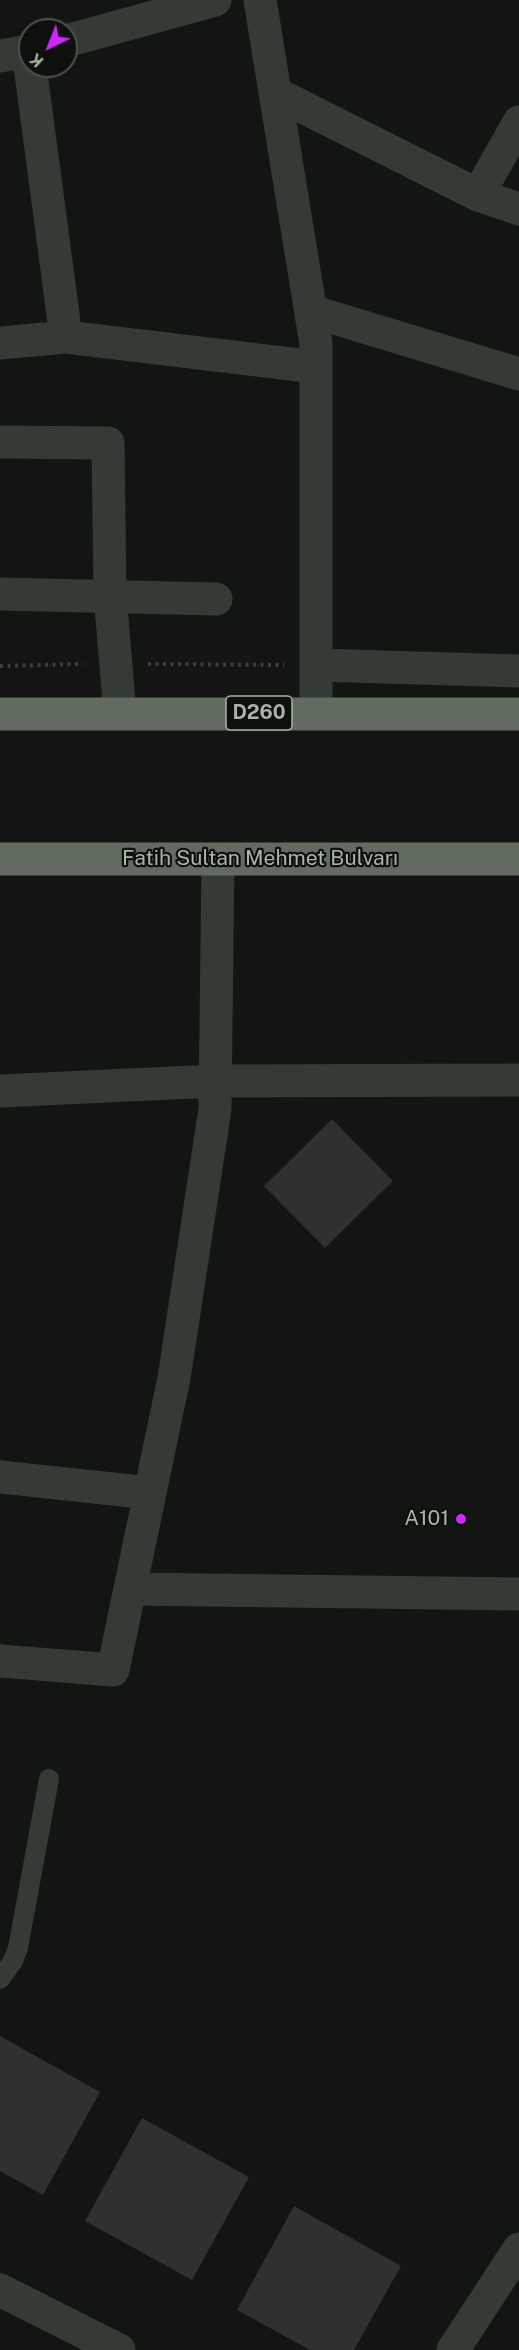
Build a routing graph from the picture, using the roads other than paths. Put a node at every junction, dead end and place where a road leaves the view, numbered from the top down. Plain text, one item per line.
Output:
1 (215, 0) edge
2 (260, 0) edge
3 (78, 38) edge
4 (27, 78) edge
5 (277, 94) junction
6 (519, 122) edge
7 (478, 195) junction
8 (519, 208) edge
9 (311, 311) junction
10 (66, 337) junction
11 (0, 343) edge
12 (316, 367) junction
13 (519, 374) edge
14 (0, 442) edge
15 (0, 594) edge
16 (110, 595) junction
17 (216, 599) dead end
18 (316, 665) junction
19 (519, 670) edge
20 (120, 713) junction
21 (316, 713) junction
22 (0, 714) edge
23 (519, 714) edge
24 (0, 859) edge
25 (218, 859) junction
26 (519, 859) edge
27 (519, 1080) edge
28 (215, 1081) junction
29 (0, 1091) edge
30 (0, 1477) edge
31 (150, 1492) junction
32 (130, 1589) junction
33 (519, 1594) edge
34 (0, 1661) edge
35 (49, 1779) dead end
36 (0, 1979) edge
37 (519, 2249) edge
38 (0, 2290) edge
39 (119, 2350) edge
40 (453, 2350) edge

1 - 3 street
2 - 5 street
4 - 10 street
5 - 7 street
5 - 9 street
6 - 7 street
7 - 8 street
9 - 12 street
9 - 13 street
10 - 11 street
10 - 12 street
12 - 18 street
14 - 16 street
15 - 16 street
16 - 17 street
16 - 20 street
18 - 19 street
18 - 21 street
20 - 21 highway, D260
20 - 22 highway, D260
21 - 23 highway, D260
24 - 25 highway, Fatih Sultan Mehmet Bulvarı
25 - 26 highway, Fatih Sultan Mehmet Bulvarı
25 - 28 street
27 - 28 street
28 - 29 street
28 - 31 street
30 - 31 street
31 - 32 street
32 - 33 street
32 - 34 street
35 - 36 lane
37 - 40 street
38 - 39 street

